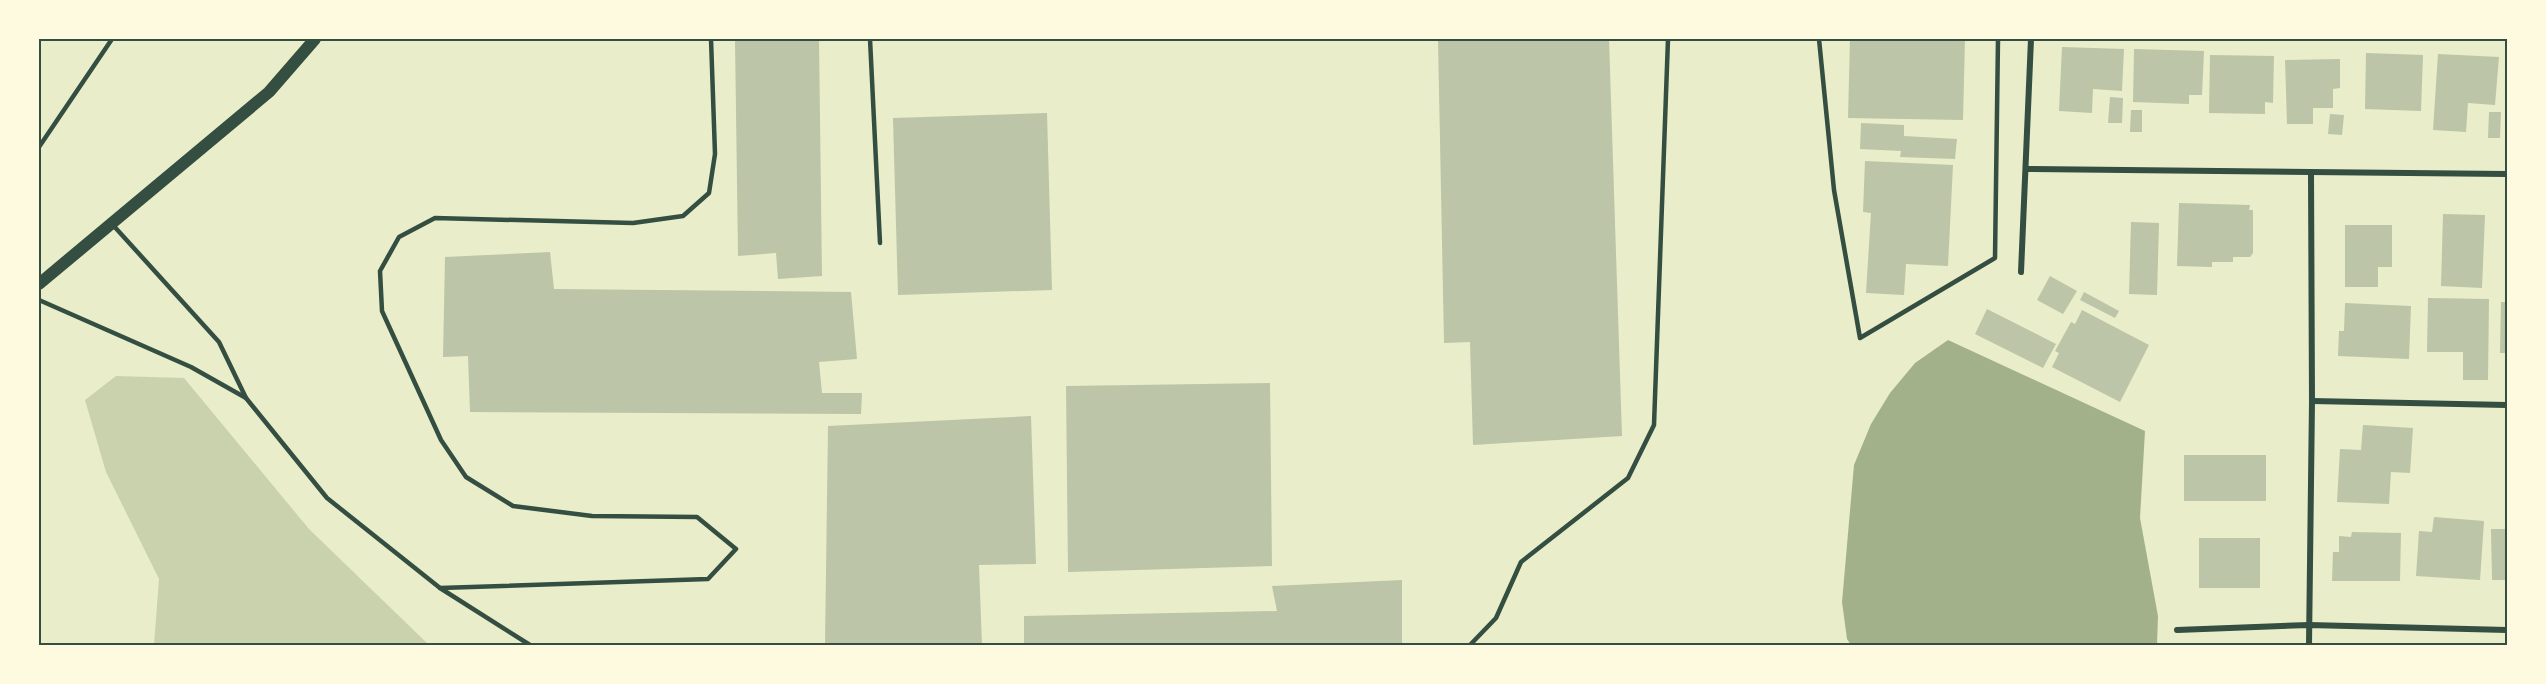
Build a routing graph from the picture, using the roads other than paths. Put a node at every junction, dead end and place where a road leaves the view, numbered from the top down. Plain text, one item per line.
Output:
1 (112, 39) edge
2 (315, 39) edge
3 (711, 39) edge
4 (870, 39) edge
5 (1668, 39) edge
6 (1820, 39) edge
7 (1998, 39) edge
8 (2031, 39) edge
9 (39, 147) edge
10 (2027, 169) junction
11 (2311, 174) junction
12 (2507, 174) edge
13 (112, 224) junction
14 (880, 243) dead end
15 (2021, 272) dead end
16 (39, 284) edge
17 (39, 300) edge
18 (246, 398) junction
19 (2312, 401) junction
20 (2507, 405) edge
21 (440, 588) junction
22 (2309, 625) junction
23 (2177, 630) dead end
24 (2507, 630) edge
25 (530, 645) edge
26 (1470, 645) edge
27 (2309, 645) edge

1 - 9 lane
2 - 13 main road
3 - 21 lane
4 - 14 lane
5 - 26 lane
6 - 7 lane
8 - 10 street
10 - 11 street
10 - 15 street
11 - 12 street
11 - 19 street
13 - 16 main road
13 - 18 lane
17 - 18 lane
18 - 21 lane
19 - 20 street
19 - 22 street
21 - 25 lane
22 - 23 street
22 - 24 street
22 - 27 street

